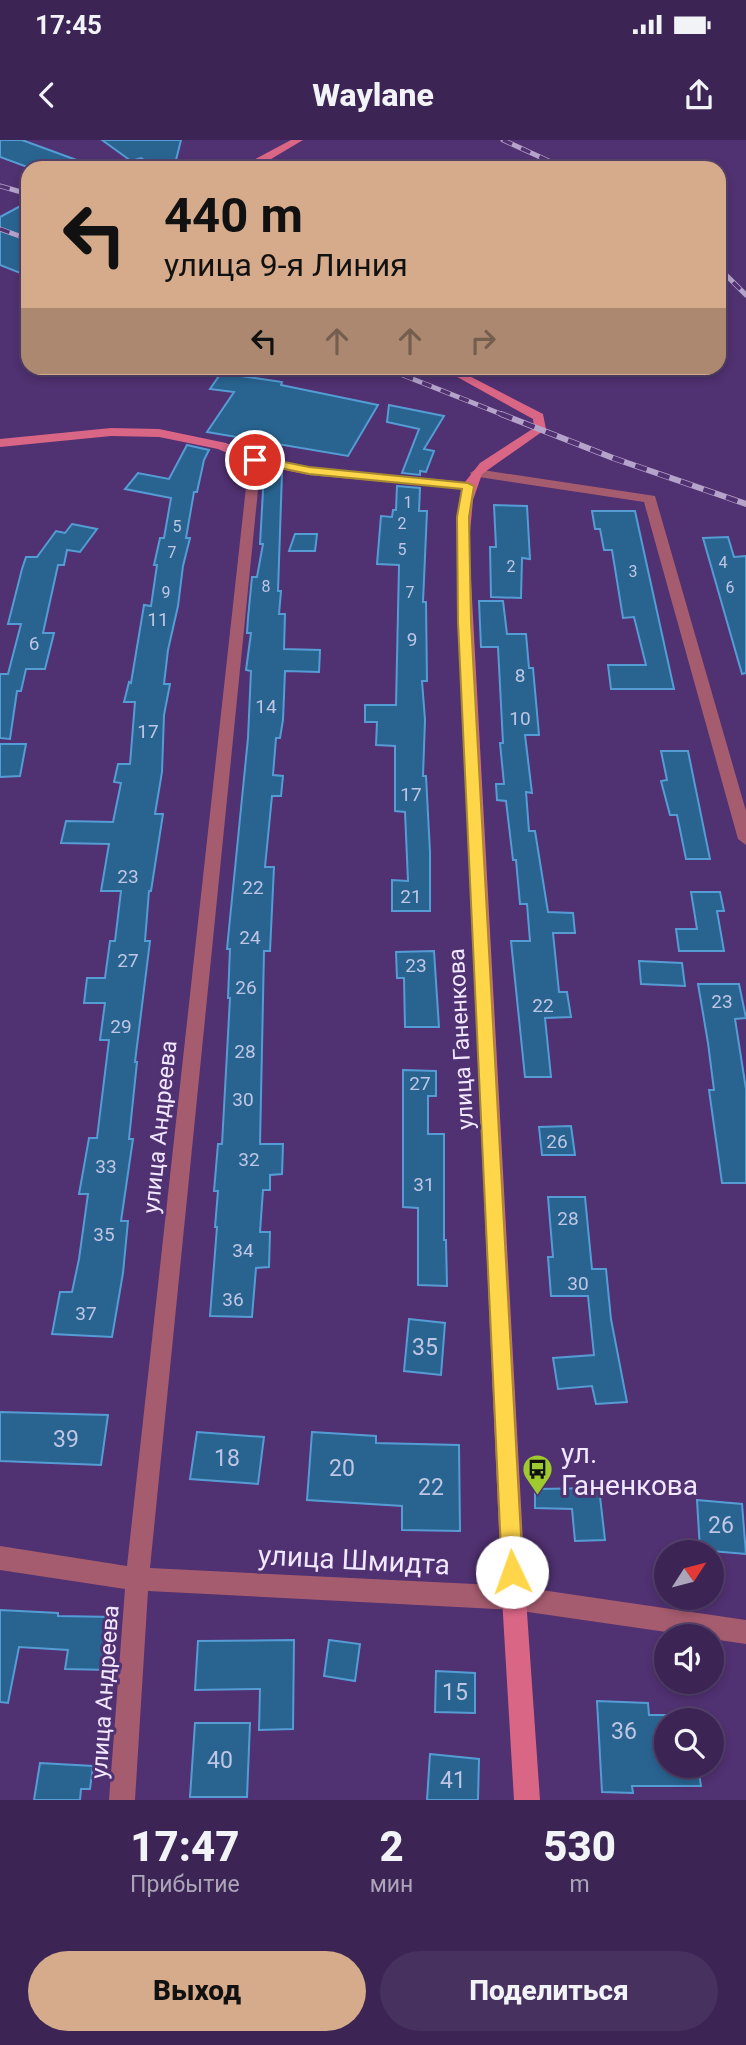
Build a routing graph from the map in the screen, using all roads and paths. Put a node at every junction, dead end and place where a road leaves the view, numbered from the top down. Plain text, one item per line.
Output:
1 (298, 140) edge
2 (259, 161) edge
3 (459, 375) edge
4 (0, 443) edge
5 (255, 460) junction
6 (472, 480) junction
7 (738, 774) edge
8 (746, 839) edge
9 (0, 1558) edge
10 (137, 1578) junction
11 (514, 1598) junction
12 (746, 1632) edge
13 (122, 1800) edge
14 (527, 1800) edge

1 - 2 street
3 - 6 street
4 - 5 street
5 - 6 street
5 - 10 street, улица Андреева
6 - 7 street
6 - 11 street, улица Ганенкова
7 - 8 street
9 - 10 street, улица Шмидта
10 - 11 street, улица Шмидта
10 - 13 street, улица Андреева
11 - 12 street, улица Шмидта
11 - 14 street, улица Ганенкова

